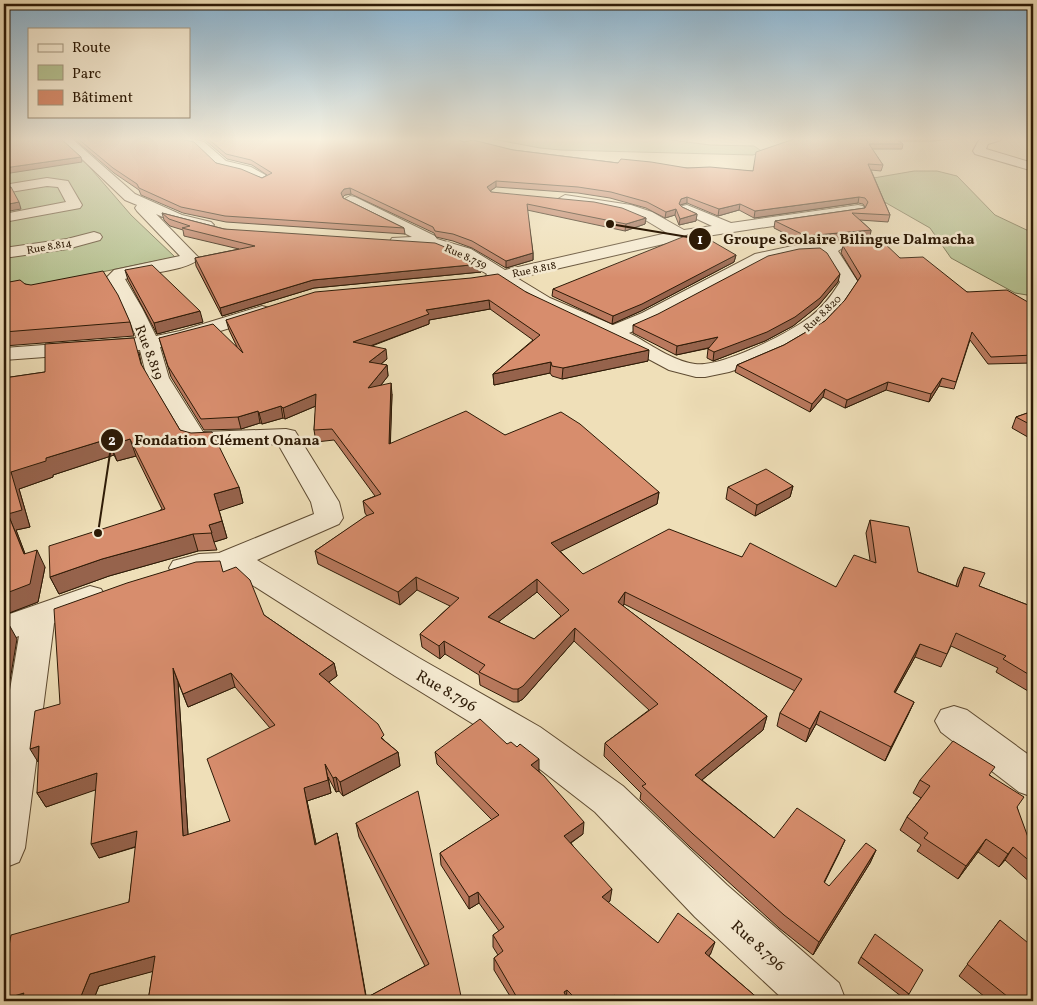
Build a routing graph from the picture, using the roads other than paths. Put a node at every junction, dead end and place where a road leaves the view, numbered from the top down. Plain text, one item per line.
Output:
1 (30, 185) edge
2 (64, 185) edge
3 (116, 185) edge
4 (4, 189) edge
5 (130, 197) junction
6 (551, 198) edge
7 (350, 200) edge
8 (687, 209) edge
9 (858, 209) edge
10 (4, 218) edge
11 (218, 228) edge
12 (728, 228) junction
13 (681, 235) junction
14 (94, 237) dead end
15 (380, 240) edge
16 (439, 244) junction
17 (852, 246) edge
18 (823, 248) junction
19 (4, 253) edge
20 (771, 255) junction
21 (502, 276) junction
22 (478, 280) edge
23 (279, 307) edge
24 (614, 332) junction
25 (148, 344) junction
26 (4, 354) edge
27 (697, 371) joint
28 (224, 562) junction
29 (155, 576) edge
30 (120, 586) edge
31 (39, 616) junction
32 (4, 629) edge
33 (954, 721) dead end
34 (1033, 780) edge
35 (4, 848) edge
36 (822, 1001) edge

1 - 4 street
2 - 10 street
3 - 5 street
5 - 11 street
5 - 25 street, Rue 8.819
6 - 13 street
7 - 16 street
8 - 12 street
9 - 12 street, Rue 8.818
12 - 13 street, Rue 8.818
12 - 20 street
13 - 21 street, Rue 8.818
14 - 19 street, Rue 8.814
15 - 16 street, Rue 8.759
16 - 21 street, Rue 8.759
17 - 18 street
18 - 20 street
18 - 27 street, Rue 8.820
20 - 24 street
21 - 22 street, Rue 8.818
21 - 24 street, Rue 8.759
23 - 25 street
24 - 27 street, Rue 8.759
25 - 26 street
25 - 28 street, Rue 8.819
28 - 29 street, Rue 8.796
28 - 36 street, Rue 8.796
30 - 31 street
31 - 32 street
31 - 35 street
33 - 34 street

